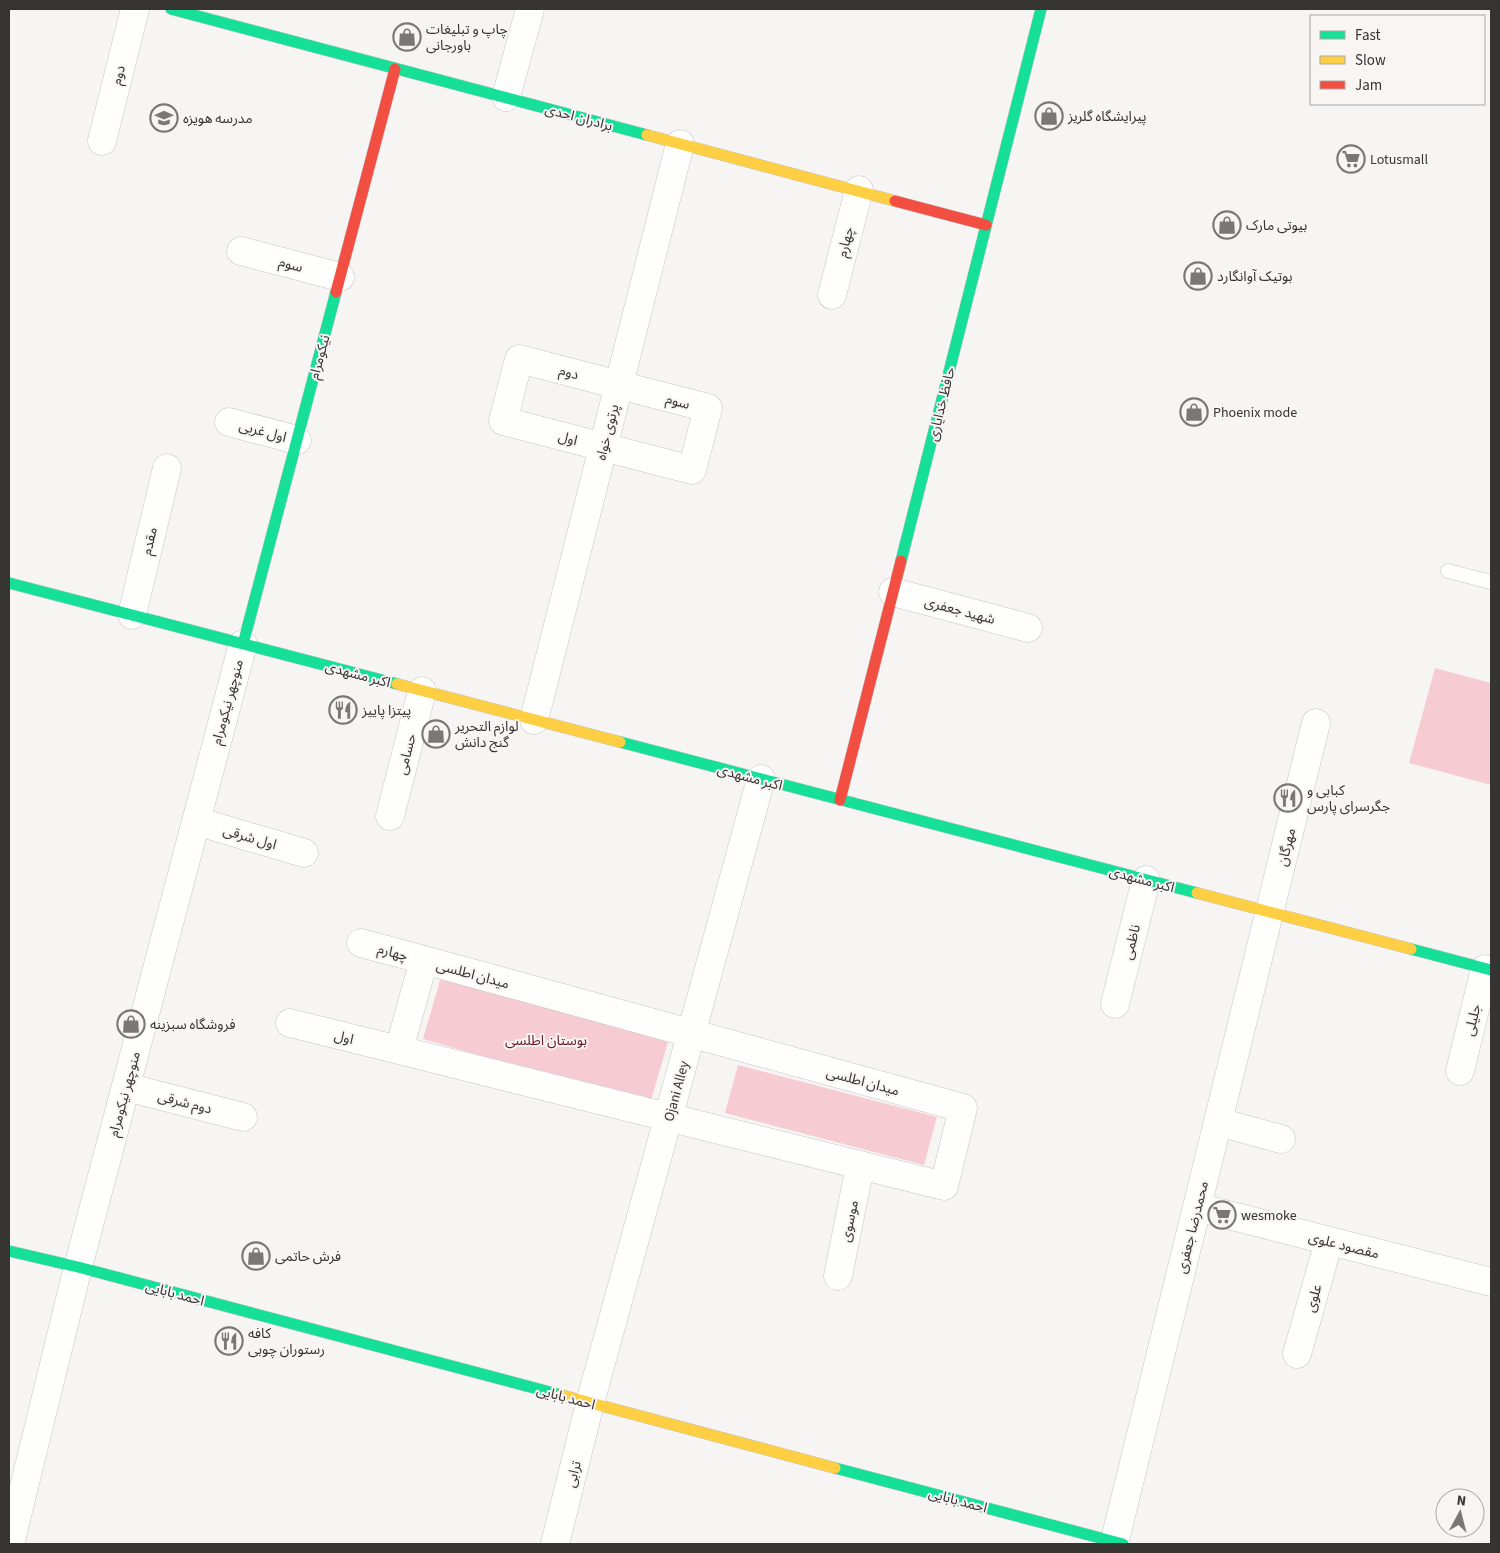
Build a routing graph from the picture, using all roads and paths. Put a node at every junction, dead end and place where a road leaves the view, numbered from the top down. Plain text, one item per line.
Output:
1 (135, 9) edge
2 (171, 9) edge
3 (530, 9) edge
4 (1042, 9) edge
5 (395, 69) junction
6 (506, 97) junction
7 (102, 141) dead end
8 (680, 144) junction
9 (859, 190) junction
10 (986, 225) junction
11 (241, 251) dead end
12 (340, 277) junction
13 (832, 295) dead end
14 (619, 385) junction
15 (503, 421) joint
16 (229, 422) dead end
17 (297, 440) junction
18 (603, 447) junction
19 (167, 468) dead end
20 (692, 470) joint
21 (1448, 571) dead end
22 (23, 576) dead end
23 (1491, 582) edge
24 (9, 583) edge
25 (893, 592) junction
26 (44, 593) junction
27 (132, 615) junction
28 (1028, 628) dead end
29 (242, 644) junction
30 (422, 691) junction
31 (534, 720) junction
32 (1316, 723) dead end
33 (761, 779) junction
34 (840, 800) junction
35 (390, 816) dead end
36 (196, 822) junction
37 (304, 853) dead end
38 (1146, 880) junction
39 (1270, 912) junction
40 (361, 943) dead end
41 (424, 960) junction
42 (1488, 970) edge
43 (1115, 1004) dead end
44 (290, 1023) dead end
45 (691, 1034) junction
46 (399, 1050) junction
47 (1460, 1071) dead end
48 (126, 1087) junction
49 (244, 1117) dead end
50 (669, 1117) junction
51 (1218, 1122) junction
52 (1281, 1139) dead end
53 (860, 1166) junction
54 (1197, 1207) junction
55 (1329, 1241) junction
56 (9, 1251) edge
57 (78, 1268) junction
58 (838, 1276) dead end
59 (1491, 1282) edge
60 (1296, 1354) dead end
61 (590, 1403) junction
62 (10, 1544) edge
63 (555, 1544) edge
64 (1117, 1544) edge

1 - 7 street, دوم
2 - 5 street, برادران احدی
3 - 6 street
4 - 10 street, حافظ خدایاری
5 - 6 street, برادران احدی
5 - 12 street, نیکومرام
6 - 8 street, برادران احدی
8 - 9 street, برادران احدی
8 - 14 street, پرتوی خواه
9 - 10 street, برادران احدی
9 - 13 street, چهارم
10 - 25 street, حافظ خدایاری
11 - 12 street, سوم
12 - 17 street, نیکومرام
14 - 15 street, دوم
14 - 18 street, پرتوی خواه
14 - 20 street, سوم
15 - 18 street, اول
16 - 17 street, اول غربی
17 - 29 street, نیکومرام
18 - 20 street, اول
18 - 31 street, پرتوی خواه
19 - 27 street, مقدم
21 - 23 lane
22 - 26 street
24 - 26 street, اکبر مشهدی
25 - 28 street, شهید جعفری
25 - 34 street, حافظ خدایاری
26 - 27 street, اکبر مشهدی
27 - 29 street, اکبر مشهدی
29 - 30 street, اکبر مشهدی
29 - 36 street, منوچهر نیکومرام
30 - 31 street, اکبر مشهدی
30 - 35 street, حسامی
31 - 33 street, اکبر مشهدی
32 - 39 street, مهرگان
33 - 34 street, اکبر مشهدی
33 - 45 street, Ojani Alley
34 - 38 street, اکبر مشهدی
36 - 37 street, اول شرقی
36 - 48 street, منوچهر نیکومرام
38 - 39 street, اکبر مشهدی
38 - 43 street, ناظمی
39 - 42 street, اکبر مشهدی
39 - 51 street, محمدرضا جعفری
40 - 41 street, چهارم
41 - 45 street, میدان اطلسی
41 - 46 street, میدان اطلسی
42 - 47 street, جلیلی
44 - 46 street, اول
45 - 50 street, Ojani Alley
45 - 53 street, میدان اطلسی
46 - 50 street
48 - 49 street, دوم شرقی
48 - 57 street, منوچهر نیکومرام
50 - 53 street
50 - 61 street, Ojani Alley
51 - 52 street
51 - 54 street, محمدرضا جعفری
53 - 58 street, موسوی
54 - 55 street, مقصود علوی
54 - 64 street, محمدرضا جعفری
55 - 59 street, مقصود علوی
55 - 60 street, علوی
56 - 57 street, احمد بابایی
57 - 61 street, احمد بابایی
57 - 62 street, منوچهر نیکومرام
61 - 63 street, ترابی
61 - 64 street, احمد بابایی

